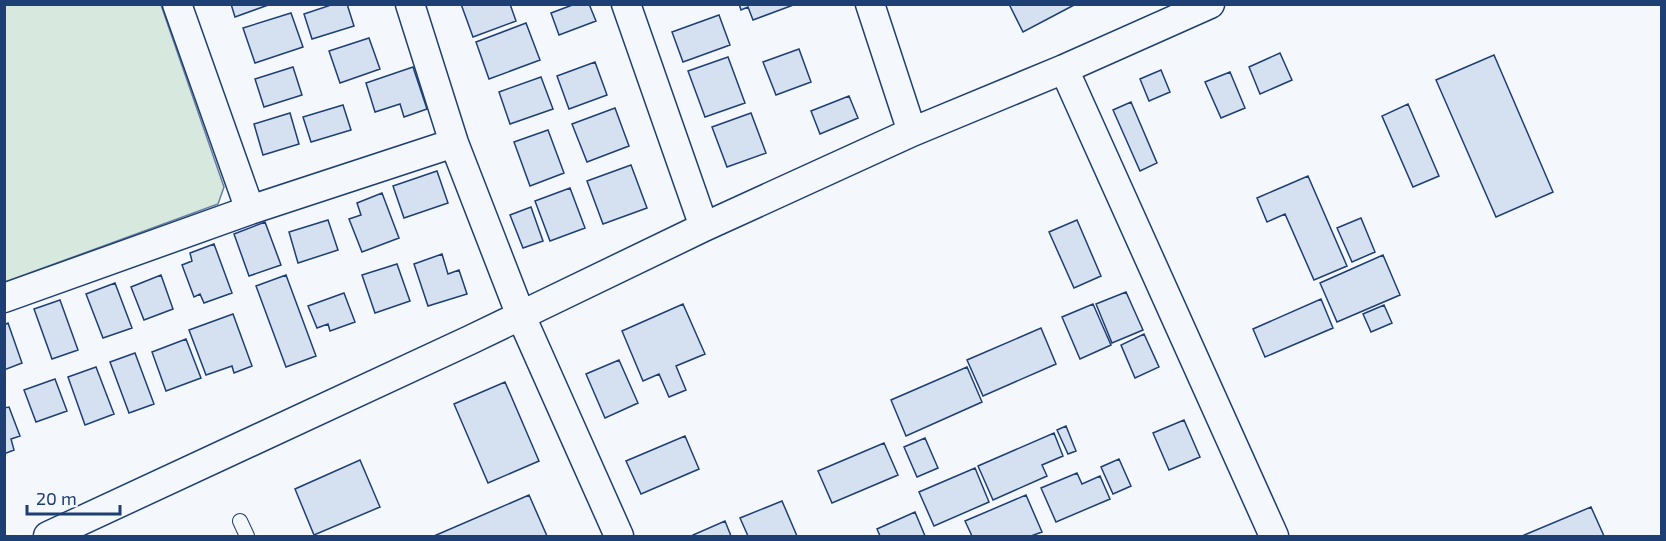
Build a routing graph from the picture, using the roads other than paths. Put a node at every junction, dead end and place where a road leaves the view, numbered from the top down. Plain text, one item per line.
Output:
1 (177, 4) edge
2 (410, 4) edge
3 (626, 4) edge
4 (870, 4) edge
5 (1210, 4) edge
6 (1064, 69) junction
7 (912, 132) junction
8 (454, 143) junction
9 (250, 210) junction
10 (704, 227) junction
11 (4, 298) edge
12 (521, 316) junction
13 (240, 521) dead end
14 (616, 536) edge
15 (48, 537) edge
16 (247, 537) edge
17 (1274, 537) edge

1 - 9 street
2 - 8 street
3 - 10 street
4 - 7 street
5 - 6 street
6 - 7 street
6 - 17 street
7 - 10 street
8 - 9 street
8 - 12 street
9 - 11 street
10 - 12 street
12 - 14 street
12 - 15 street
13 - 16 lane

